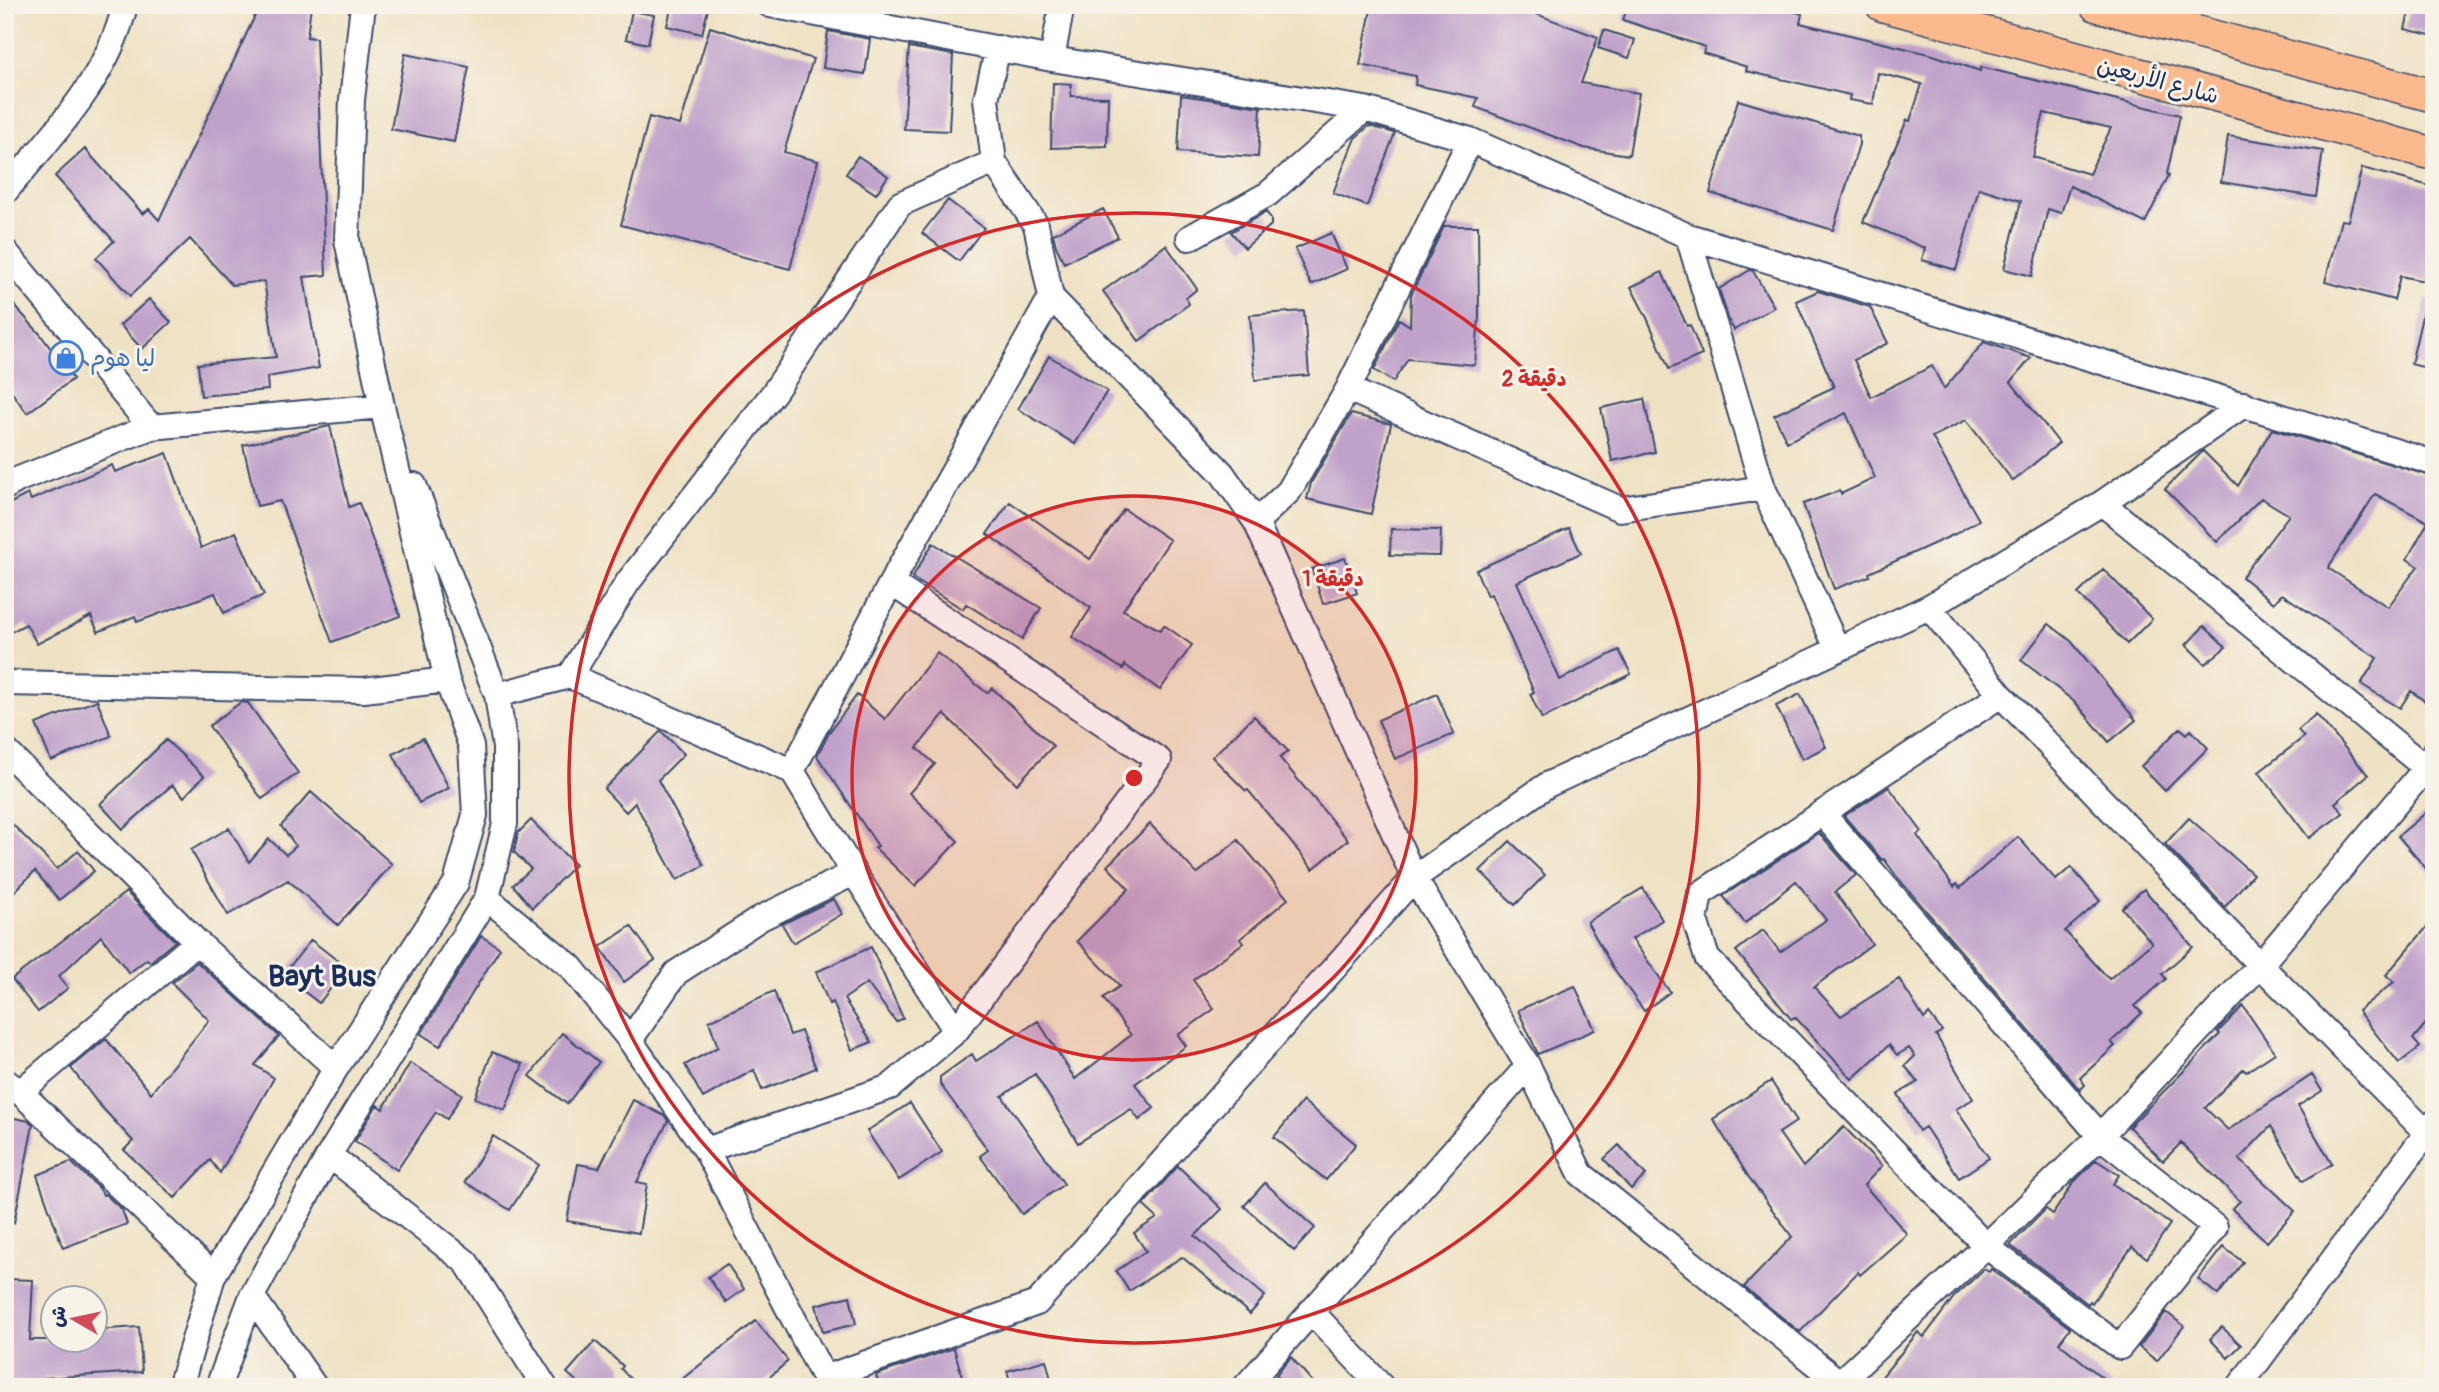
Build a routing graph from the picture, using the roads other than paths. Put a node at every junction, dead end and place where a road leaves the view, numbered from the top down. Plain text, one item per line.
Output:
1 (125, 5) edge
2 (363, 5) edge
3 (770, 5) edge
4 (1062, 5) edge
5 (1882, 5) edge
6 (2096, 5) edge
7 (998, 48) junction
8 (1052, 59) junction
9 (2434, 96) edge
10 (1365, 109) junction
11 (1470, 140) junction
12 (2434, 154) edge
13 (994, 162) junction
14 (5, 192) edge
15 (1688, 236) junction
16 (1189, 238) dead end
17 (5, 251) edge
18 (1051, 297) junction
19 (1348, 389) junction
20 (2245, 404) junction
21 (382, 406) junction
22 (151, 427) junction
23 (2434, 463) edge
24 (5, 487) edge
25 (1763, 488) junction
26 (2102, 503) junction
27 (1255, 522) junction
28 (891, 583) junction
29 (1929, 607) junction
30 (1837, 648) junction
31 (570, 676) junction
32 (447, 680) junction
33 (5, 683) edge
34 (497, 695) junction
35 (2001, 695) junction
36 (5, 750) edge
37 (2430, 761) edge
38 (792, 771) junction
39 (1822, 813) junction
40 (853, 873) junction
41 (1414, 878) junction
42 (487, 898) junction
43 (197, 942) junction
44 (2260, 965) junction
45 (956, 1031) junction
46 (631, 1040) junction
47 (1528, 1066) junction
48 (336, 1068) junction
49 (12, 1086) edge
50 (2430, 1128) edge
51 (2100, 1136) junction
52 (706, 1150) junction
53 (329, 1156) junction
54 (1986, 1247) junction
55 (213, 1276) junction
56 (252, 1296) junction
57 (1311, 1311) junction
58 (826, 1382) edge
59 (1842, 1384) edge
60 (180, 1387) edge
61 (218, 1387) edge
62 (315, 1387) edge
63 (545, 1387) edge
64 (1245, 1387) edge
65 (1382, 1387) edge
66 (2239, 1387) edge

1 - 14 street
2 - 21 street
3 - 7 street
4 - 8 street
5 - 12 main road, شارع الأربعين
6 - 9 main road
7 - 8 street
7 - 13 street
8 - 10 street
10 - 11 street
10 - 16 street
11 - 15 street
11 - 19 street
13 - 18 street
13 - 31 street
15 - 20 street
15 - 25 street
17 - 22 street
18 - 27 street
18 - 28 street
19 - 25 street
19 - 27 street
20 - 23 street
20 - 26 street
21 - 22 street
21 - 32 street
21 - 34 street
22 - 24 street
25 - 30 street
26 - 29 street
26 - 37 street
27 - 41 street
28 - 38 street
28 - 45 street
29 - 30 street
29 - 35 street
30 - 41 street
31 - 34 street
31 - 38 street
32 - 33 street
32 - 48 street
34 - 42 street
35 - 39 street
35 - 44 street
36 - 43 street
37 - 44 street
38 - 40 street
39 - 51 street
39 - 54 street
40 - 45 street
40 - 46 street
41 - 47 street
41 - 58 street
42 - 46 street
42 - 53 street
43 - 48 street
43 - 49 street
44 - 50 street
44 - 51 street
45 - 52 street
46 - 52 street
47 - 57 street
47 - 59 street
48 - 55 street
49 - 55 street
50 - 66 street
51 - 54 street
51 - 54 street
52 - 58 street
53 - 56 street
53 - 63 street
54 - 59 street
55 - 60 street
56 - 61 street
56 - 62 street
57 - 64 street
57 - 65 street

